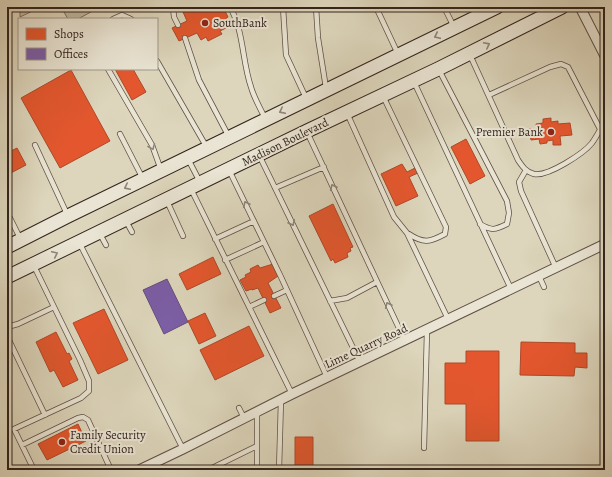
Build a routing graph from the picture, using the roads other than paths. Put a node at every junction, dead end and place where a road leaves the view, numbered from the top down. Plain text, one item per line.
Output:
1 (173, 7) edge
2 (230, 7) edge
3 (283, 7) edge
4 (316, 7) edge
5 (376, 7) edge
6 (444, 7) edge
7 (497, 7) edge
8 (562, 7) edge
9 (580, 7) edge
10 (115, 18) edge
11 (129, 18) edge
12 (178, 25) dead end
13 (454, 28) junction
14 (185, 38) dead end
15 (398, 54) junction
16 (470, 54) junction
17 (605, 56) edge
18 (158, 63) edge
19 (438, 69) junction
20 (109, 70) edge
21 (414, 81) junction
22 (327, 90) junction
23 (489, 95) junction
24 (383, 96) junction
25 (307, 99) junction
26 (347, 113) junction
27 (265, 120) junction
28 (605, 121) edge
29 (600, 129) junction
30 (307, 131) junction
31 (120, 134) dead end
32 (230, 137) junction
33 (35, 145) dead end
34 (207, 148) junction
35 (259, 155) junction
36 (187, 158) junction
37 (324, 167) junction
38 (229, 169) junction
39 (526, 170) junction
40 (161, 171) junction
41 (143, 179) junction
42 (195, 185) junction
43 (275, 188) junction
44 (166, 200) junction
45 (68, 216) junction
46 (10, 218) dead end
47 (126, 219) junction
48 (254, 221) junction
49 (480, 224) junction
50 (100, 232) junction
51 (132, 232) dead end
52 (408, 233) junction
53 (183, 236) dead end
54 (215, 239) junction
55 (21, 240) junction
56 (79, 242) junction
57 (264, 242) junction
58 (106, 245) dead end
59 (7, 248) edge
60 (604, 248) edge
61 (225, 260) junction
62 (33, 264) junction
63 (556, 268) junction
64 (539, 276) junction
65 (7, 277) edge
66 (377, 282) junction
67 (544, 287) dead end
68 (287, 290) junction
69 (511, 290) junction
70 (274, 296) dead end
71 (264, 300) dead end
72 (330, 301) junction
73 (54, 307) junction
74 (249, 307) junction
75 (448, 319) junction
76 (7, 327) edge
77 (427, 330) junction
78 (7, 336) edge
79 (405, 341) junction
80 (360, 362) junction
81 (328, 378) junction
82 (292, 394) junction
83 (281, 400) junction
84 (239, 408) dead end
85 (257, 412) junction
86 (45, 415) junction
87 (244, 418) junction
88 (22, 445) junction
89 (257, 446) junction
90 (424, 448) dead end
91 (182, 449) junction
92 (34, 470) edge
93 (111, 470) edge
94 (139, 470) edge
95 (208, 470) edge
96 (257, 470) edge
97 (279, 470) edge

1 - 12 lane
2 - 27 lane
3 - 25 lane
4 - 22 lane
5 - 15 lane
6 - 13 lane
7 - 13 main road
16 -> 8 main road, Madison Boulevard
9 - 17 street
10 - 11 lane
13 -> 15 main road
14 - 32 lane
15 - 22 main road
16 - 19 main road, Madison Boulevard
16 - 23 lane
18 - 34 lane
19 - 21 main road, Madison Boulevard
19 - 49 lane
20 -> 40 lane
21 - 24 main road, Madison Boulevard
21 - 49 lane
22 - 25 main road
23 - 29 lane
23 - 39 lane
24 - 26 main road, Madison Boulevard
24 - 52 lane
25 -> 27 main road
26 - 30 main road, Madison Boulevard
26 - 52 lane
27 - 32 main road
28 - 29 lane
29 - 39 lane
30 - 35 main road, Madison Boulevard
30 - 37 lane
31 - 41 lane
32 - 34 main road
33 - 45 lane
34 - 36 main road
35 - 38 main road, Madison Boulevard
35 - 43 lane
36 - 40 main road
36 - 42 lane
37 - 43 lane
66 -> 37 lane
38 - 42 main road, Madison Boulevard
48 -> 38 lane
39 - 63 lane
40 - 41 main road
41 -> 45 main road
42 - 44 main road, Madison Boulevard
42 - 54 lane
43 -> 72 lane
44 - 47 main road, Madison Boulevard
44 - 53 lane
45 - 55 main road
46 - 55 lane
47 - 50 main road, Madison Boulevard
47 - 51 lane
48 - 54 lane
48 - 57 lane
49 - 69 lane
50 - 56 main road, Madison Boulevard
50 - 58 lane
52 - 75 lane
54 - 61 lane
55 - 59 main road
62 -> 56 main road, Madison Boulevard
56 - 91 lane
57 - 61 lane
57 - 68 lane
60 - 63 street, Lime Quarry Road
61 - 74 lane
62 - 65 main road, Madison Boulevard
62 - 73 lane
63 - 64 street, Lime Quarry Road
64 - 67 lane
64 - 69 street, Lime Quarry Road
66 - 72 lane
79 -> 66 lane
68 - 70 lane
68 - 81 lane
69 - 75 street, Lime Quarry Road
71 - 74 lane
72 - 80 lane
73 - 76 lane
73 - 86 lane
74 - 82 lane
75 - 77 street, Lime Quarry Road
77 - 79 street, Lime Quarry Road
77 - 90 lane
78 - 86 lane
79 - 80 street, Lime Quarry Road
80 - 81 street, Lime Quarry Road
81 - 82 street, Lime Quarry Road
82 - 83 street, Lime Quarry Road
83 - 85 street, Lime Quarry Road
83 - 97 lane
84 - 87 lane
85 - 87 street, Lime Quarry Road
85 - 89 lane
86 - 88 lane
87 - 91 street, Lime Quarry Road
88 - 92 lane
88 - 93 lane
89 - 95 lane
89 - 96 lane
91 - 94 street, Lime Quarry Road

